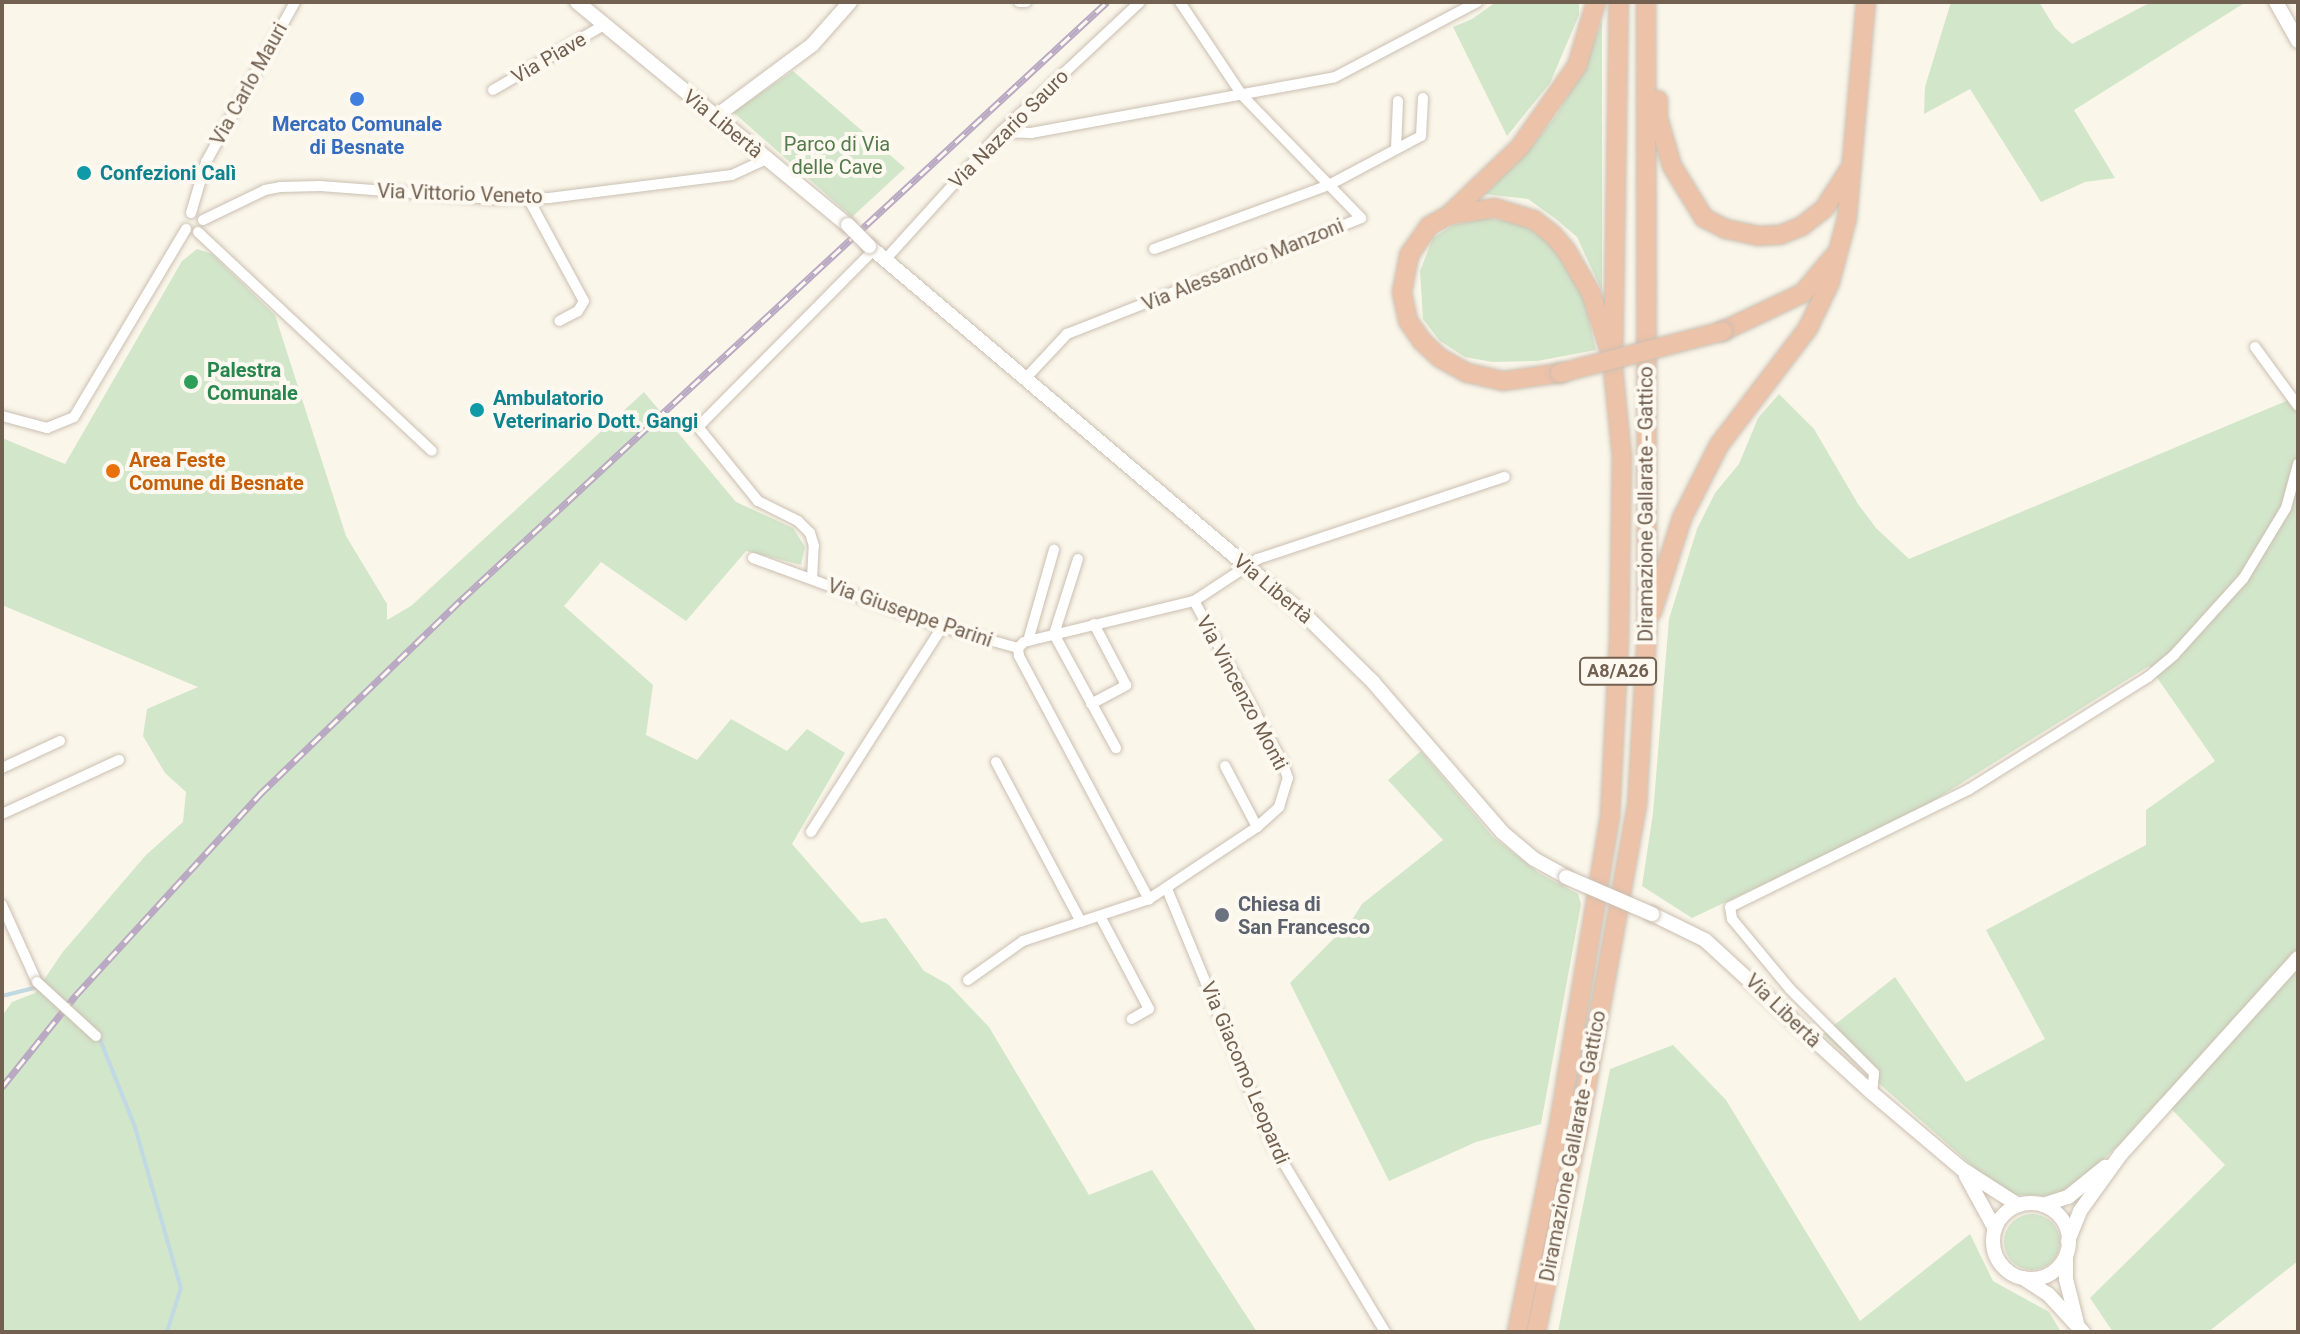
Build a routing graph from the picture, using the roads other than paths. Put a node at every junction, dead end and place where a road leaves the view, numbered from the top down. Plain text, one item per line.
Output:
1 (295, 2) edge
2 (577, 2) edge
3 (850, 2) edge
4 (1019, 2) edge
5 (1026, 2) edge
6 (1140, 2) edge
7 (1180, 2) edge
8 (1477, 2) edge
9 (1596, 2) edge
10 (1619, 2) edge
11 (1646, 2) edge
12 (1657, 2) edge
13 (1866, 2) edge
14 (2276, 2) edge
15 (604, 25) junction
16 (2298, 41) edge
17 (493, 90) dead end
18 (1242, 95) junction
19 (1423, 98) dead end
20 (1398, 101) dead end
21 (715, 117) junction
22 (1001, 132) junction
23 (1396, 149) junction
24 (766, 159) junction
25 (1853, 165) junction
26 (1329, 185) junction
27 (528, 198) junction
28 (191, 213) junction
29 (1449, 215) junction
30 (203, 220) junction
31 (192, 230) junction
32 (1154, 249) dead end
33 (1837, 252) junction
34 (875, 253) junction
35 (559, 321) dead end
36 (2255, 347) dead end
37 (1613, 368) junction
38 (1025, 379) junction
39 (2298, 406) edge
40 (2, 416) edge
41 (432, 451) dead end
42 (2298, 464) edge
43 (1505, 477) dead end
44 (1054, 550) dead end
45 (753, 558) dead end
46 (1078, 559) dead end
47 (1246, 567) junction
48 (812, 579) junction
49 (1194, 601) junction
50 (1094, 624) junction
51 (942, 627) junction
52 (1647, 630) junction
53 (1054, 634) junction
54 (1028, 641) junction
55 (1018, 648) junction
56 (1091, 704) junction
57 (60, 741) dead end
58 (1116, 748) dead end
59 (119, 760) dead end
60 (996, 762) dead end
61 (1225, 766) dead end
62 (2, 768) edge
63 (2, 814) edge
64 (1257, 827) junction
65 (811, 832) dead end
66 (1167, 889) junction
67 (1149, 899) junction
68 (2, 905) edge
69 (1100, 916) junction
70 (1081, 922) junction
71 (2298, 958) edge
72 (968, 980) dead end
73 (1132, 1019) dead end
74 (96, 1036) dead end
75 (1872, 1093) junction
76 (2121, 1154) junction
77 (1962, 1169) junction
78 (2018, 1205) junction
79 (2043, 1205) junction
80 (1995, 1229) junction
81 (2067, 1247) junction
82 (2022, 1277) junction
83 (2080, 1328) edge
84 (1385, 1332) edge
85 (1517, 1332) edge
86 (1536, 1332) edge

1 - 28 street, Via Carlo Mauri
2 - 15 street, Via Libertà
3 - 21 street
4 - 5 street
6 - 22 street, Via Nazario Sauro
7 - 18 street, Via Alessandro Manzoni
8 - 18 street
9 - 29 highway
10 - 37 highway, Diramazione Gallarate - Gattico / A8/A26
11 - 52 highway, Diramazione Gallarate - Gattico / A8/A26
12 - 25 highway
13 - 25 highway
14 - 16 street
15 - 17 street, Via Piave
15 - 21 street, Via Libertà
18 - 22 street
18 - 26 street, Via Alessandro Manzoni
19 - 23 street
20 - 23 street
21 - 24 street, Via Libertà
22 - 34 street, Via Nazario Sauro
23 - 26 street
24 - 27 street, Via Vittorio Veneto
24 - 34 street, Via Libertà, bridge
25 - 33 highway
26 - 32 street
26 - 38 street, Via Alessandro Manzoni
27 - 30 street, Via Vittorio Veneto
27 - 35 street
28 - 30 street
28 - 31 street, Via Carlo Mauri
29 - 33 highway, bridge
29 - 37 highway
30 - 31 street
31 - 40 street
31 - 41 street
33 - 52 highway
34 - 38 street, Via Libertà
34 - 48 street, Via Nazario Sauro
36 - 39 street
37 - 85 highway, Diramazione Gallarate - Gattico / A8/A26
38 - 47 street, Via Libertà
42 - 75 street
43 - 47 street, Via Giuseppe Parini
44 - 54 street
45 - 48 street, Via Giuseppe Parini
46 - 53 street
47 - 49 street, Via Giuseppe Parini
47 - 75 street, Via Libertà, bridge
48 - 51 street, Via Giuseppe Parini
49 - 50 street, Via Giuseppe Parini
49 - 64 street, Via Vincenzo Monti
50 - 53 street, Via Giuseppe Parini
50 - 56 street
51 - 55 street, Via Giuseppe Parini
51 - 65 street
52 - 86 highway, Diramazione Gallarate - Gattico / A8/A26
53 - 54 street, Via Giuseppe Parini
53 - 56 street
54 - 55 street, Via Giuseppe Parini
55 - 67 street
56 - 58 street
57 - 62 street
59 - 63 street
60 - 70 street
61 - 64 street
64 - 66 street, Via Vincenzo Monti
66 - 67 street, Via Vincenzo Monti
66 - 84 street, Via Giacomo Leopardi
67 - 69 street, Via Vincenzo Monti
68 - 74 street, bridge
69 - 70 street, Via Vincenzo Monti
69 - 73 street
70 - 72 street, Via Vincenzo Monti
71 - 76 street
75 - 77 street, Via Libertà
76 - 79 street
76 - 81 street
77 - 78 street
77 - 80 street
78 - 79 street
78 - 80 street
79 - 81 street
80 - 82 street
81 - 82 street
81 - 83 street
82 - 83 street

